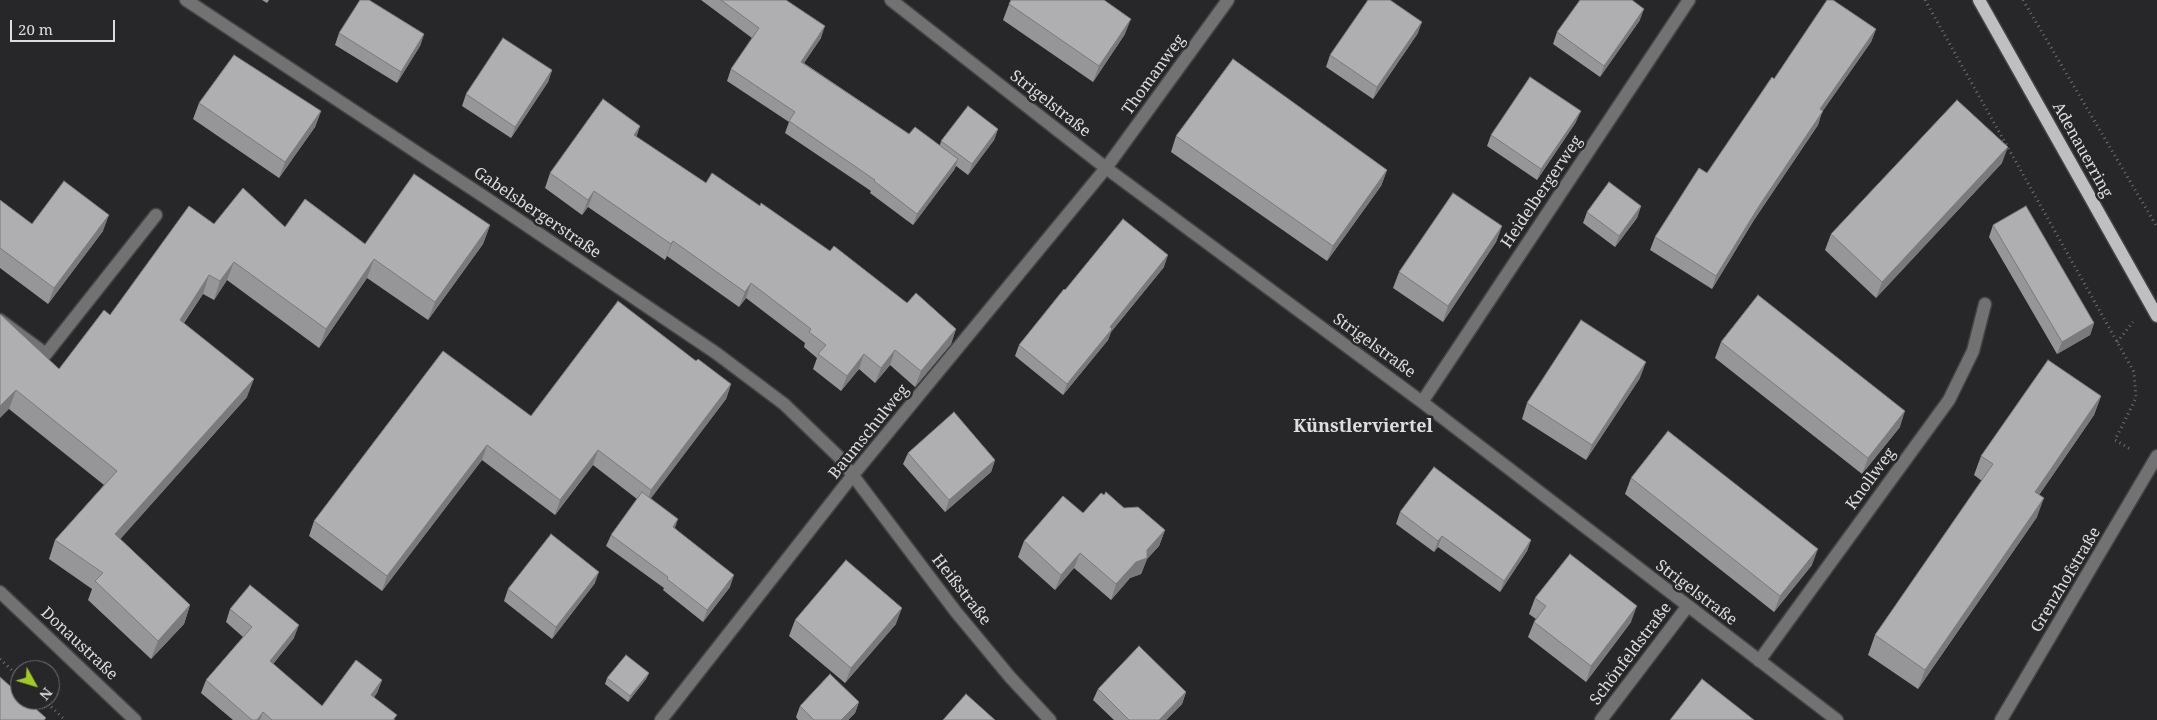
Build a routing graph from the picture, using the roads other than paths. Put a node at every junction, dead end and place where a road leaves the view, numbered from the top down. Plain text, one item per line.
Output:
1 (186, 0) edge
2 (891, 0) edge
3 (1228, 0) edge
4 (1689, 0) edge
5 (1979, 0) edge
6 (1106, 168) junction
7 (156, 215) dead end
8 (1985, 304) dead end
9 (2157, 316) edge
10 (0, 320) edge
11 (1422, 402) junction
12 (2155, 459) edge
13 (853, 475) junction
14 (0, 592) edge
15 (1687, 607) junction
16 (1759, 661) junction
17 (135, 720) edge
18 (661, 720) edge
19 (1050, 720) edge
20 (1601, 720) edge
21 (1837, 720) edge
22 (2001, 720) edge

1 - 13 street, Gabelsbergerstraße
2 - 6 street, Strigelstraße
3 - 6 street, Thomanweg
4 - 11 street, Heidelbergerweg
5 - 9 main road, Adenauerring
6 - 11 street, Strigelstraße
6 - 13 street, Baumschulweg
7 - 10 street
8 - 16 street, Knollweg
11 - 15 street, Strigelstraße
12 - 22 street, Grenzhofstraße
13 - 18 street, Baumschulweg
13 - 19 street, Heißstraße
14 - 17 street, Donaustraße
15 - 16 street, Strigelstraße
15 - 20 street, Schönfeldstraße
16 - 21 street, Strigelstraße

